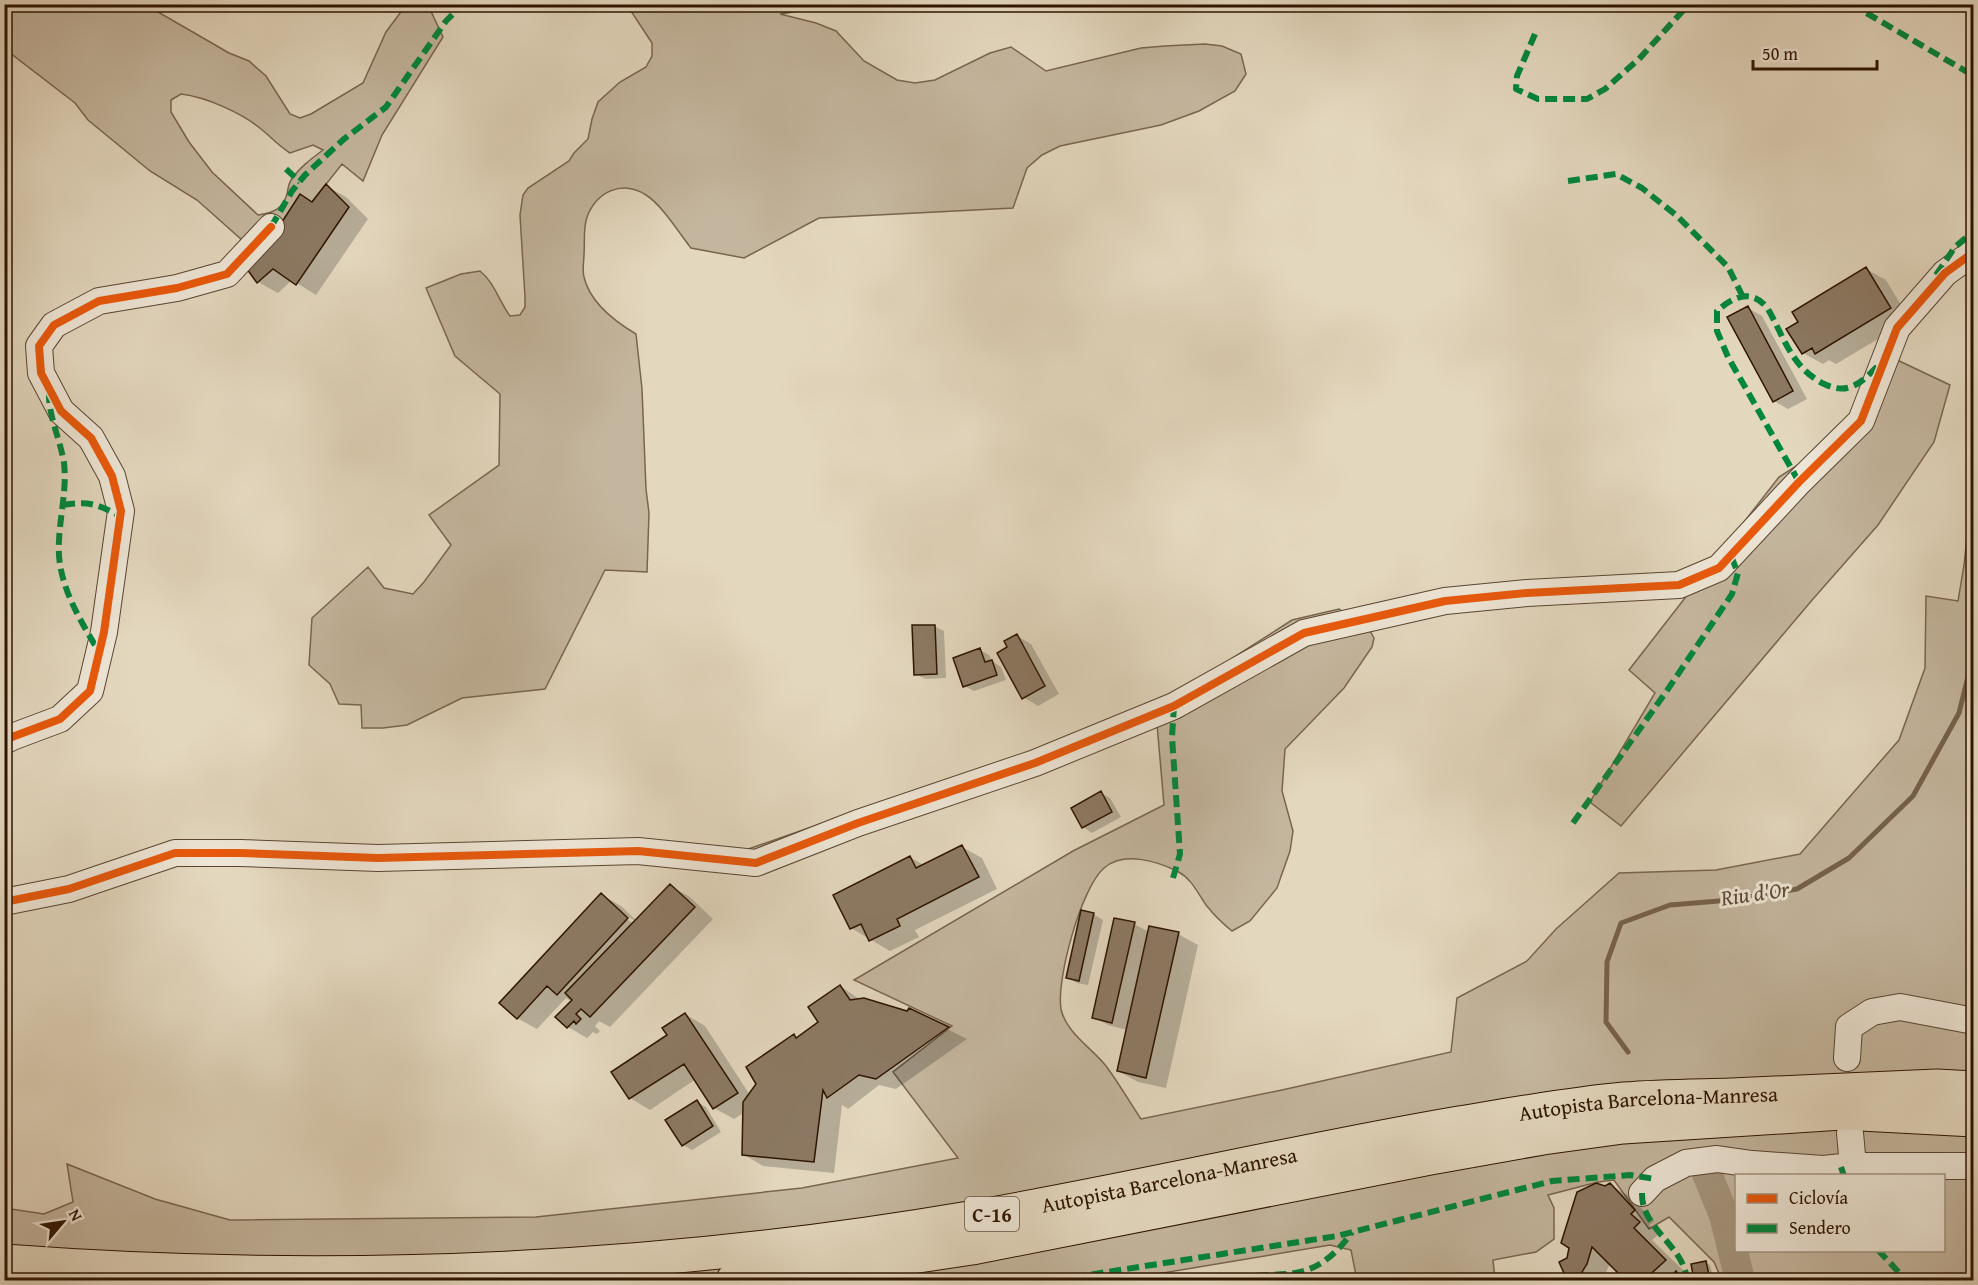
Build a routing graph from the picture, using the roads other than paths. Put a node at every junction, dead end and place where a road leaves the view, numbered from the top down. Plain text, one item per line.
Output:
1 (271, 227) dead end
2 (1974, 252) edge
3 (4, 741) edge
4 (4, 902) edge
5 (1974, 1021) edge
6 (1847, 1058) dead end
7 (1974, 1088) edge
8 (1974, 1120) edge
9 (1850, 1133) dead end
10 (1853, 1166) junction
11 (1974, 1166) edge
12 (1642, 1193) dead end
13 (4, 1261) edge
14 (733, 1281) edge

1 - 3 street
2 - 4 street
5 - 6 street
7 - 13 highway, Autopista Barcelona-Manresa / C-16
8 - 14 highway, Autopista Barcelona-Manresa / C-16
9 - 10 street
10 - 11 street
10 - 12 street

